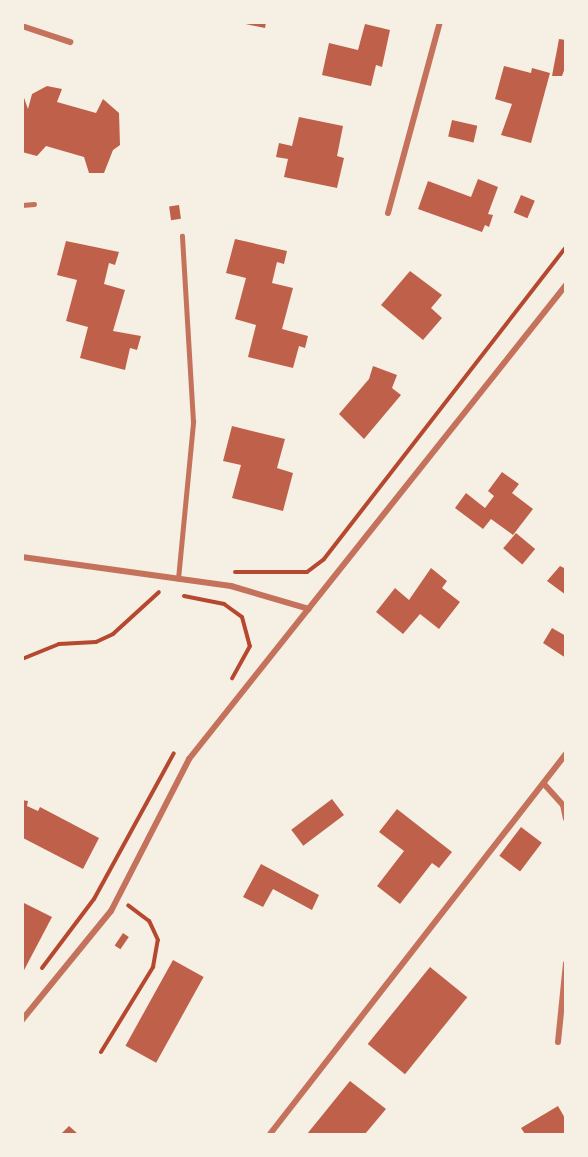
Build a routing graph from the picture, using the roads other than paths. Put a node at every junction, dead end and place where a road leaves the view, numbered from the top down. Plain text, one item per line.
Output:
1 (440, 22) edge
2 (22, 26) edge
3 (70, 42) dead end
4 (34, 204) dead end
5 (22, 205) edge
6 (388, 213) dead end
7 (182, 236) dead end
8 (566, 285) edge
9 (22, 557) edge
10 (178, 579) junction
11 (309, 609) junction
12 (566, 754) edge
13 (544, 784) junction
14 (566, 819) edge
15 (566, 963) edge
16 (22, 1020) edge
17 (558, 1042) dead end
18 (270, 1134) edge

1 - 6 street
2 - 3 street
4 - 5 lane
7 - 10 lane
8 - 11 street
9 - 10 street
10 - 11 street
11 - 16 street
12 - 13 street
13 - 14 street
13 - 18 street
15 - 17 street

